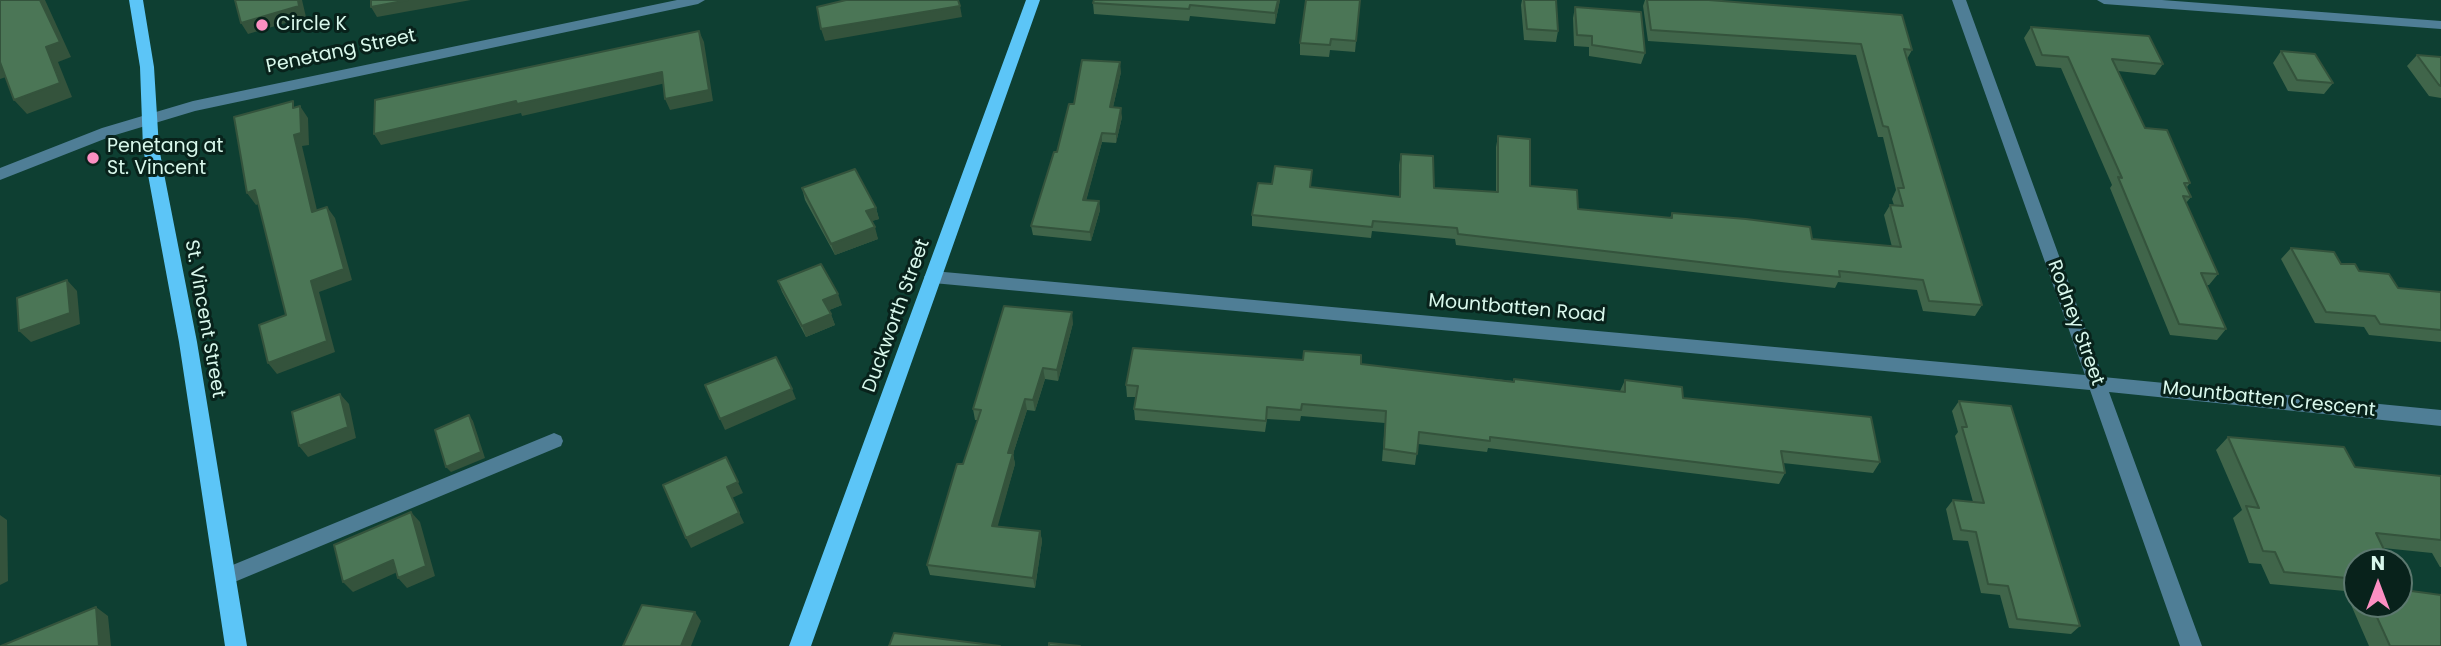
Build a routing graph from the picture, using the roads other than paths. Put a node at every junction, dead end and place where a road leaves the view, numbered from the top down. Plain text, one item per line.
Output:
1 (136, 0) edge
2 (698, 0) edge
3 (1033, 0) edge
4 (1959, 0) edge
5 (2104, 0) edge
6 (2441, 25) edge
7 (149, 117) junction
8 (0, 174) edge
9 (933, 277) junction
10 (2097, 383) junction
11 (2441, 418) edge
12 (554, 441) dead end
13 (225, 577) junction
14 (236, 646) edge
15 (800, 646) edge
16 (2192, 646) edge

1 - 7 main road, St. Vincent Street
2 - 7 street, Penetang Street
3 - 9 main road, Duckworth Street
4 - 10 street, Rodney Street
5 - 6 street
7 - 8 street, Penetang Street
7 - 13 main road, St. Vincent Street
9 - 10 street, Mountbatten Road
9 - 15 main road, Duckworth Street
10 - 11 street, Mountbatten Crescent
10 - 16 street, Rodney Street
12 - 13 street
13 - 14 main road, St. Vincent Street

